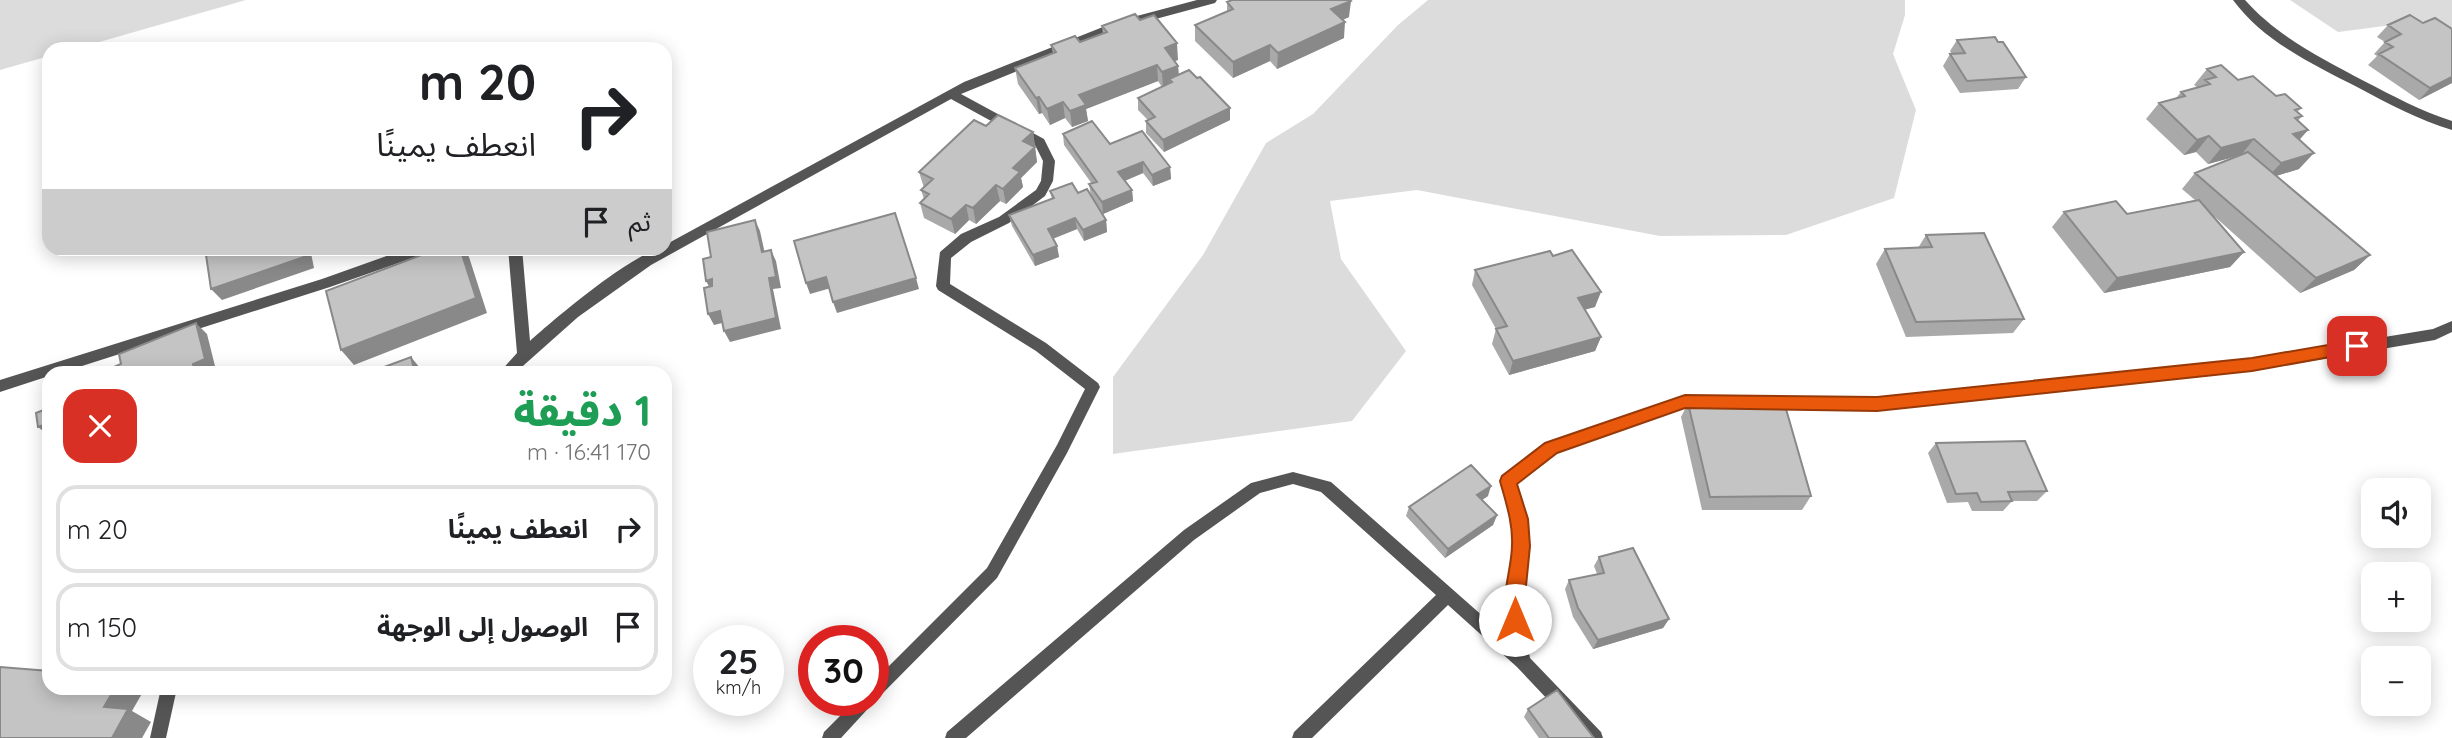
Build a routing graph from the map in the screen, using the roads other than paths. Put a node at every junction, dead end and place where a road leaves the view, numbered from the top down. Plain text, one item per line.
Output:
1 (1211, 0) edge
2 (2239, 0) edge
3 (953, 95) junction
4 (2452, 126) edge
5 (672, 247) edge
6 (402, 256) edge
7 (516, 256) edge
8 (655, 256) edge
9 (2452, 326) edge
10 (524, 354) junction
11 (63, 366) edge
12 (513, 366) edge
13 (42, 373) edge
14 (0, 386) edge
15 (1447, 596) junction
16 (1523, 662) junction
17 (889, 678) edge
18 (168, 695) edge
19 (851, 716) edge
20 (158, 738) edge
21 (830, 738) edge
22 (953, 738) edge
23 (1300, 738) edge
24 (1595, 738) edge

1 - 3 street
2 - 4 street
3 - 5 street
3 - 17 street
6 - 11 street
7 - 10 street
8 - 10 street
9 - 16 street
10 - 12 street
13 - 14 street
15 - 16 street
15 - 22 street
15 - 23 street
16 - 24 street
18 - 20 street
19 - 21 street

